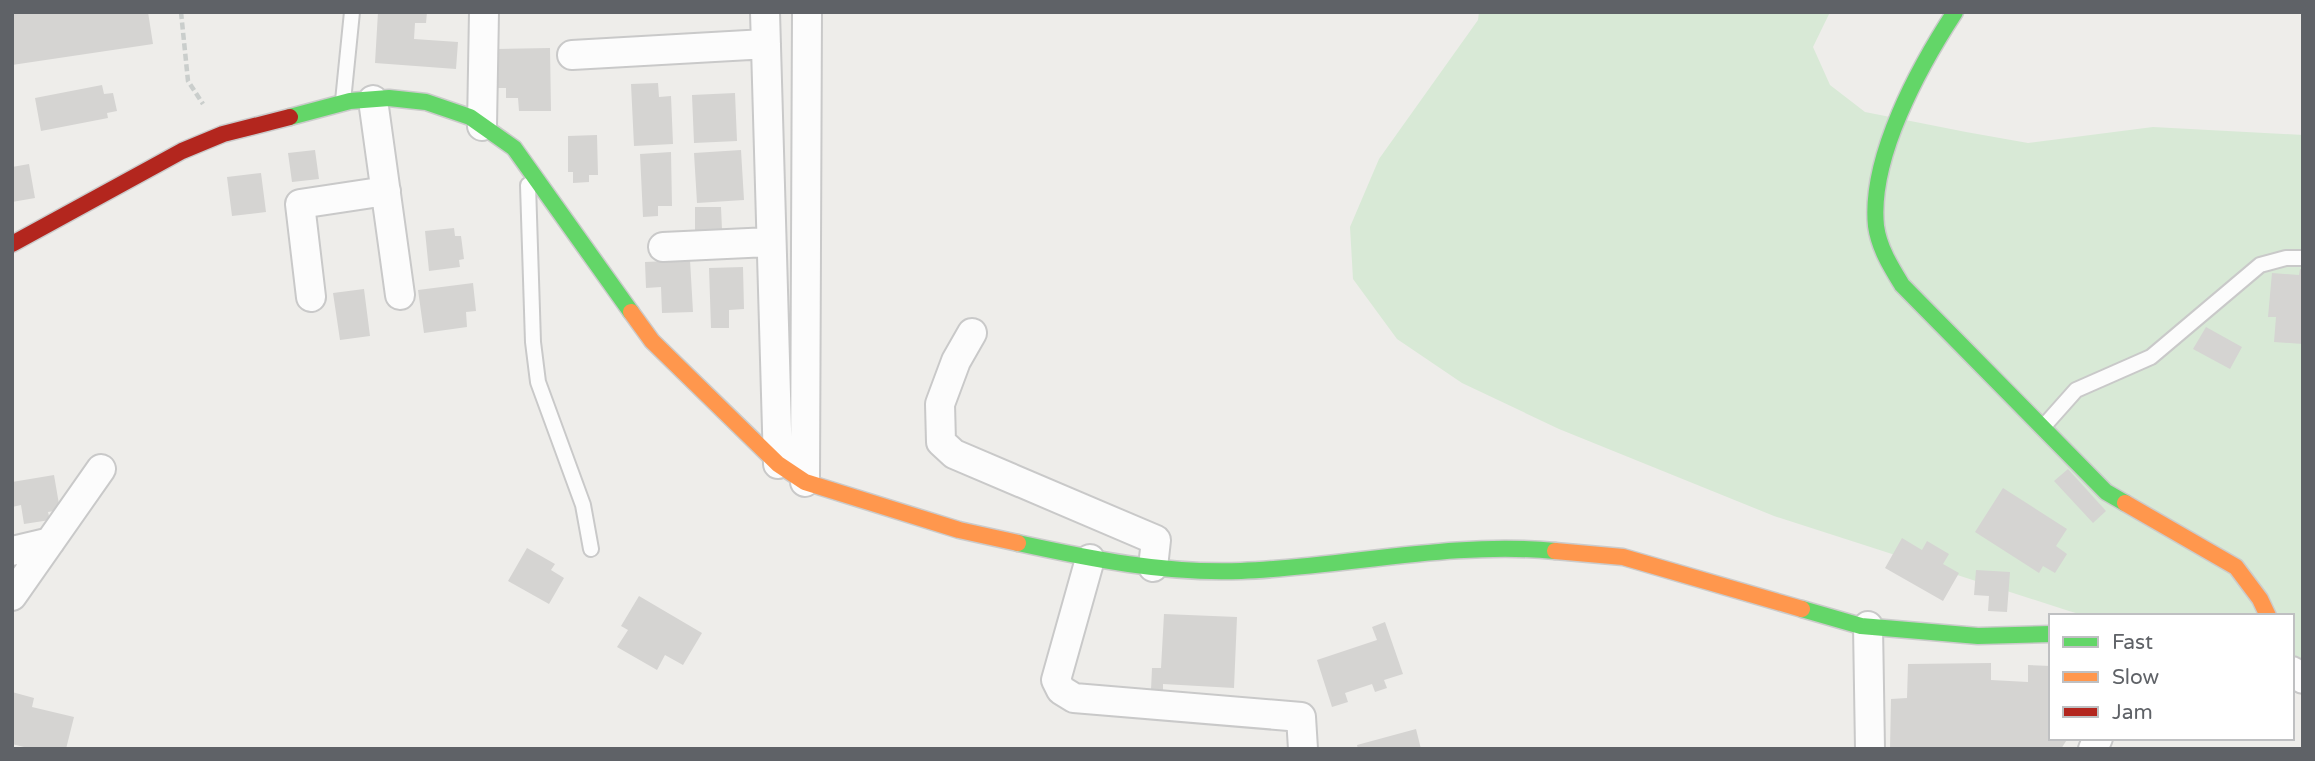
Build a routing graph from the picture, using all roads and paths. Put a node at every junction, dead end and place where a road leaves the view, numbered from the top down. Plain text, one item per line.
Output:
1 (181, 12) edge
2 (352, 12) edge
3 (484, 12) edge
4 (765, 12) edge
5 (807, 12) edge
6 (1955, 12) edge
7 (766, 44) junction
8 (572, 55) dead end
9 (373, 100) junction
10 (343, 103) junction
11 (482, 126) junction
12 (223, 134) junction
13 (528, 167) junction
14 (386, 191) junction
15 (771, 242) junction
16 (12, 244) edge
17 (663, 247) dead end
18 (2303, 258) edge
19 (400, 295) dead end
20 (311, 297) dead end
21 (972, 333) dead end
22 (2043, 426) junction
23 (778, 464) junction
24 (101, 470) dead end
25 (805, 482) junction
26 (50, 542) junction
27 (591, 549) dead end
28 (12, 551) edge
29 (1090, 559) junction
30 (1153, 567) junction
31 (12, 596) edge
32 (2267, 614) edge
33 (1868, 626) junction
34 (2049, 634) edge
35 (1303, 749) edge
36 (1870, 749) edge

1 - 12 path
2 - 10 lane
3 - 11 street
4 - 7 street
5 - 25 street
6 - 22 street
7 - 8 street
7 - 15 street
9 - 10 street
9 - 11 street
9 - 14 street
10 - 12 street
11 - 13 street
12 - 16 street
13 - 23 street
13 - 27 lane
14 - 19 street
14 - 20 street
15 - 17 street
15 - 23 street
18 - 22 lane
21 - 30 street
22 - 32 street
23 - 25 street
24 - 26 street
25 - 29 street
26 - 28 street
26 - 31 street
29 - 30 street
29 - 35 street
30 - 33 street
33 - 34 street
33 - 36 street

